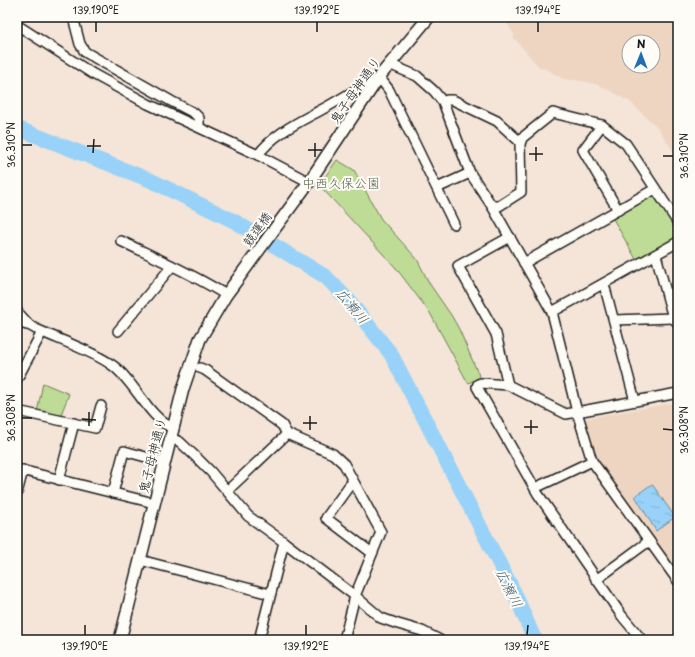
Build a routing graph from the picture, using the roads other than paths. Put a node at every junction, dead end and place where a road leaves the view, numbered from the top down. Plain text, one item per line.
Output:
1 (73, 17) edge
2 (429, 17) edge
3 (17, 25) edge
4 (389, 64) junction
5 (377, 80) junction
6 (443, 102) junction
7 (602, 125) junction
8 (199, 126) junction
9 (520, 142) junction
10 (258, 154) junction
11 (470, 173) junction
12 (306, 185) junction
13 (437, 188) junction
14 (655, 189) junction
15 (492, 206) junction
16 (618, 210) junction
17 (678, 223) edge
18 (454, 224) dead end
19 (510, 237) junction
20 (121, 240) dead end
21 (678, 242) edge
22 (656, 255) junction
23 (524, 263) junction
24 (172, 266) junction
25 (604, 284) junction
26 (229, 291) junction
27 (552, 312) junction
28 (17, 313) edge
29 (614, 320) junction
30 (676, 321) edge
31 (22, 324) edge
32 (118, 331) dead end
33 (42, 332) junction
34 (200, 368) dead end
35 (18, 375) edge
36 (508, 385) junction
37 (678, 393) edge
38 (635, 401) junction
39 (101, 406) dead end
40 (17, 411) edge
41 (577, 412) junction
42 (74, 424) junction
43 (172, 433) junction
44 (286, 434) junction
45 (592, 461) junction
46 (164, 462) junction
47 (20, 469) edge
48 (59, 480) junction
49 (353, 482) junction
50 (535, 488) junction
51 (227, 491) junction
52 (17, 493) edge
53 (113, 493) junction
54 (154, 503) junction
55 (649, 541) junction
56 (284, 542) junction
57 (372, 553) junction
58 (140, 560) junction
59 (596, 580) junction
60 (678, 581) edge
61 (270, 594) junction
62 (355, 596) junction
63 (120, 640) edge
64 (260, 640) edge
65 (344, 640) edge
66 (440, 640) edge
67 (642, 640) edge

1 - 8 street
2 - 4 street, 鬼子母神通り
3 - 8 street
4 - 5 street, 鬼子母神通り
4 - 6 street
5 - 10 street
5 - 12 street, 鬼子母神通り
5 - 13 street
6 - 9 street
6 - 11 street
7 - 9 street
7 - 14 street
7 - 16 street
8 - 10 street
9 - 15 street
10 - 12 street
11 - 13 street
11 - 15 street
12 - 26 street, 競運橋
13 - 18 street
14 - 16 street
14 - 17 street
15 - 19 street
16 - 23 street
19 - 23 street
19 - 36 street
20 - 24 street
21 - 22 street
22 - 25 street
22 - 30 street
23 - 27 street
24 - 26 street
24 - 32 street
25 - 27 street
25 - 29 street
26 - 43 street, 鬼子母神通り
27 - 41 street
28 - 31 street
29 - 30 street
29 - 38 street
31 - 33 street
33 - 35 street
33 - 43 street
34 - 44 street
36 - 41 street
36 - 50 street
37 - 38 street
38 - 41 street
39 - 42 street
40 - 42 street
41 - 45 street
42 - 48 street
43 - 46 street, 鬼子母神通り
43 - 51 street
44 - 49 street
44 - 51 street
45 - 50 street
45 - 55 street
46 - 53 street
46 - 54 street, 鬼子母神通り
47 - 48 street
47 - 52 street
48 - 53 street
49 - 57 street
49 - 57 street
50 - 59 street
51 - 56 street
53 - 54 street
54 - 58 street, 鬼子母神通り
55 - 59 street
55 - 60 street
56 - 61 street
56 - 62 street
57 - 62 street
58 - 61 street
58 - 63 street, 鬼子母神通り
59 - 67 street
61 - 64 street
62 - 65 street
62 - 66 street

